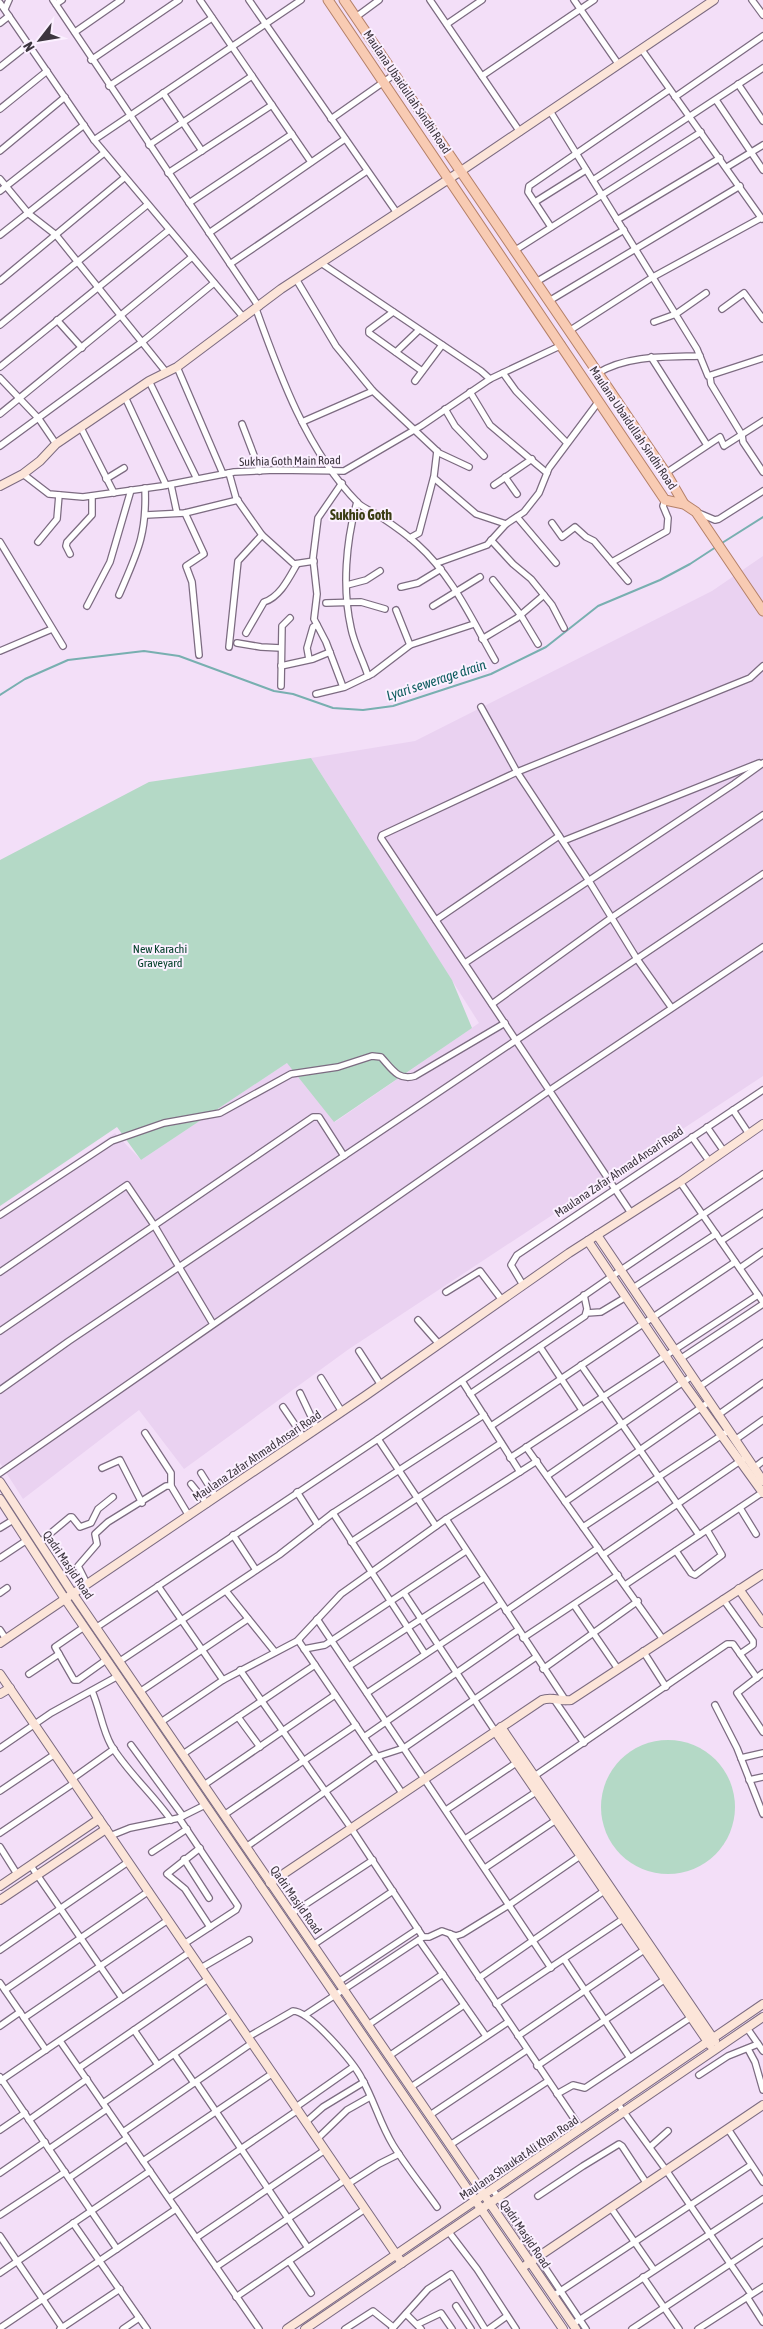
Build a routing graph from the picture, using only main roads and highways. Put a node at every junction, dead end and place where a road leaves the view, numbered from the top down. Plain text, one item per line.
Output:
1 (328, 0) edge
2 (344, 0) edge
3 (684, 504) junction
4 (763, 612) edge

1 - 3 main road, Maulana Ubaidullah Sindhi Road
2 - 3 main road, Maulana Ubaidullah Sindhi Road
3 - 4 main road

